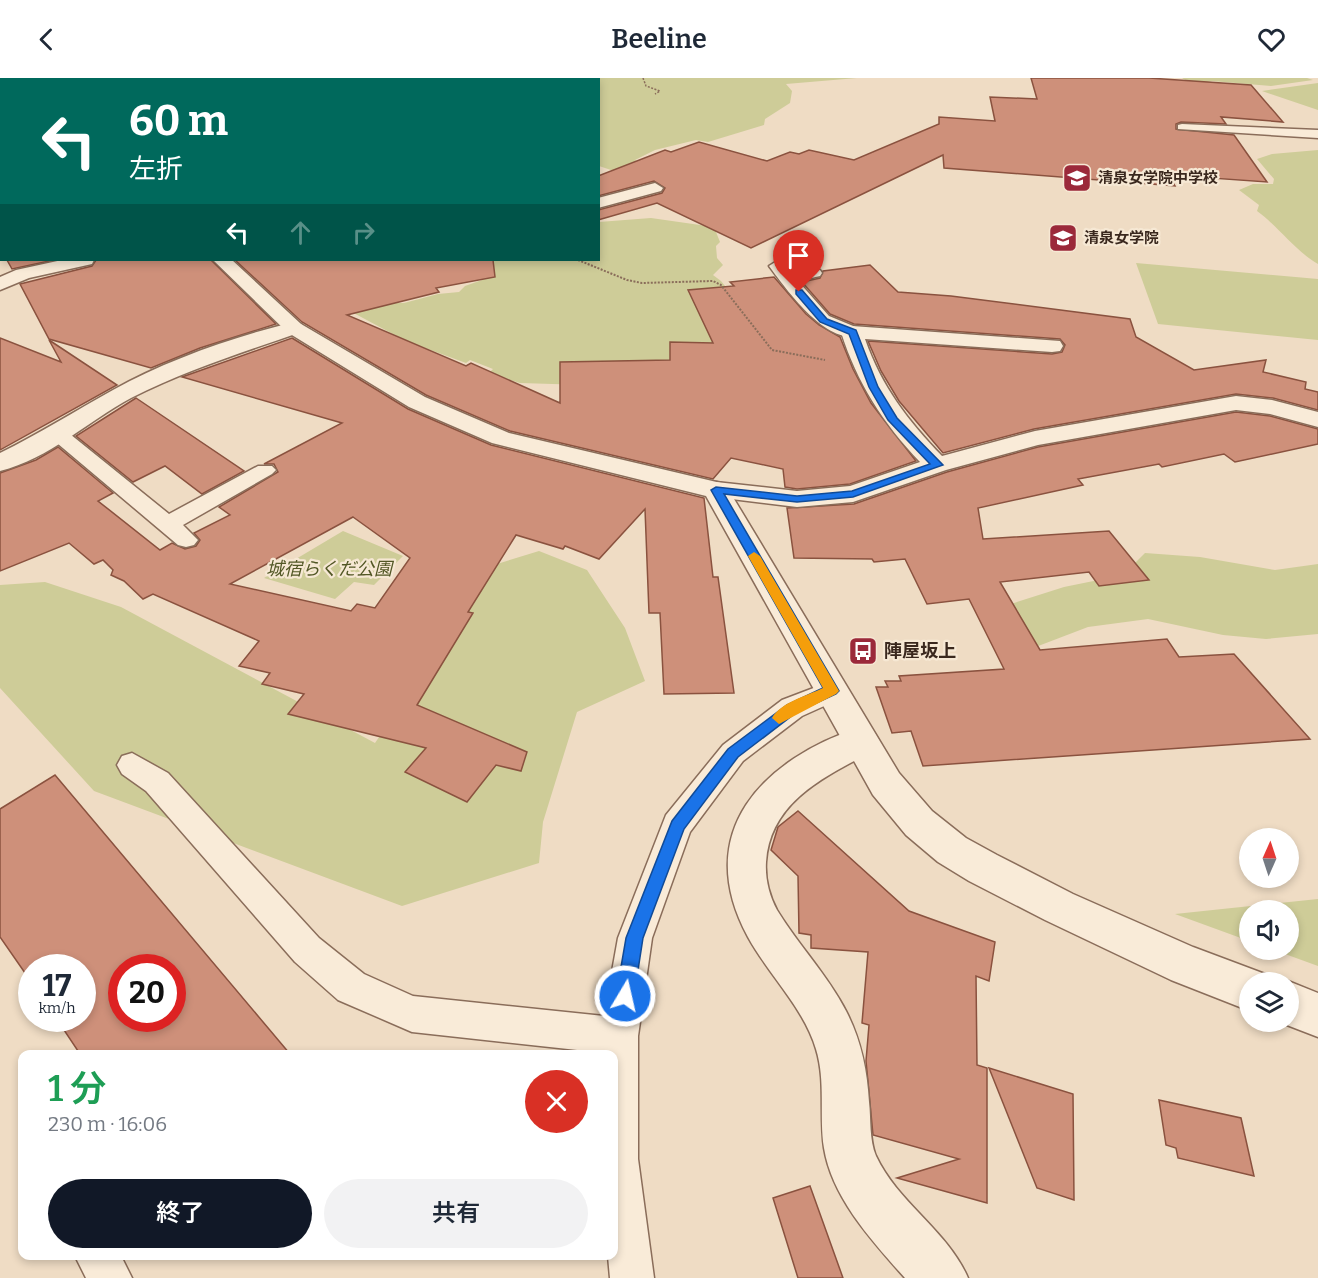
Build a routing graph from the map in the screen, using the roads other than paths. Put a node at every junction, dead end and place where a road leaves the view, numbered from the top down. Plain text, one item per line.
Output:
1 (1182, 127) dead end
2 (1318, 134) edge
3 (656, 188) dead end
4 (600, 202) edge
5 (81, 261) edge
6 (223, 261) edge
7 (814, 273) dead end
8 (0, 284) edge
9 (294, 328) junction
10 (852, 332) junction
11 (1052, 346) dead end
12 (1318, 420) edge
13 (58, 434) junction
14 (0, 463) edge
15 (937, 465) junction
16 (265, 470) dead end
17 (716, 490) junction
18 (168, 524) junction
19 (186, 540) dead end
20 (832, 691) junction
21 (861, 741) junction
22 (132, 765) dead end
23 (1239, 984) edge
24 (1299, 1007) edge
25 (1318, 1015) edge
26 (619, 1035) junction
27 (99, 1260) edge
28 (110, 1278) edge
29 (632, 1278) edge
30 (941, 1278) edge

1 - 2 lane
3 - 4 street
5 - 8 street
6 - 9 street
7 - 10 lane
9 - 13 street
9 - 17 street
10 - 11 street
10 - 15 street
12 - 15 street
13 - 14 street
13 - 18 lane
15 - 17 street
16 - 18 lane
17 - 20 street
18 - 19 lane
20 - 21 street
20 - 26 lane
21 - 23 street
21 - 30 street
22 - 26 lane
24 - 25 street
26 - 29 lane
27 - 28 lane

